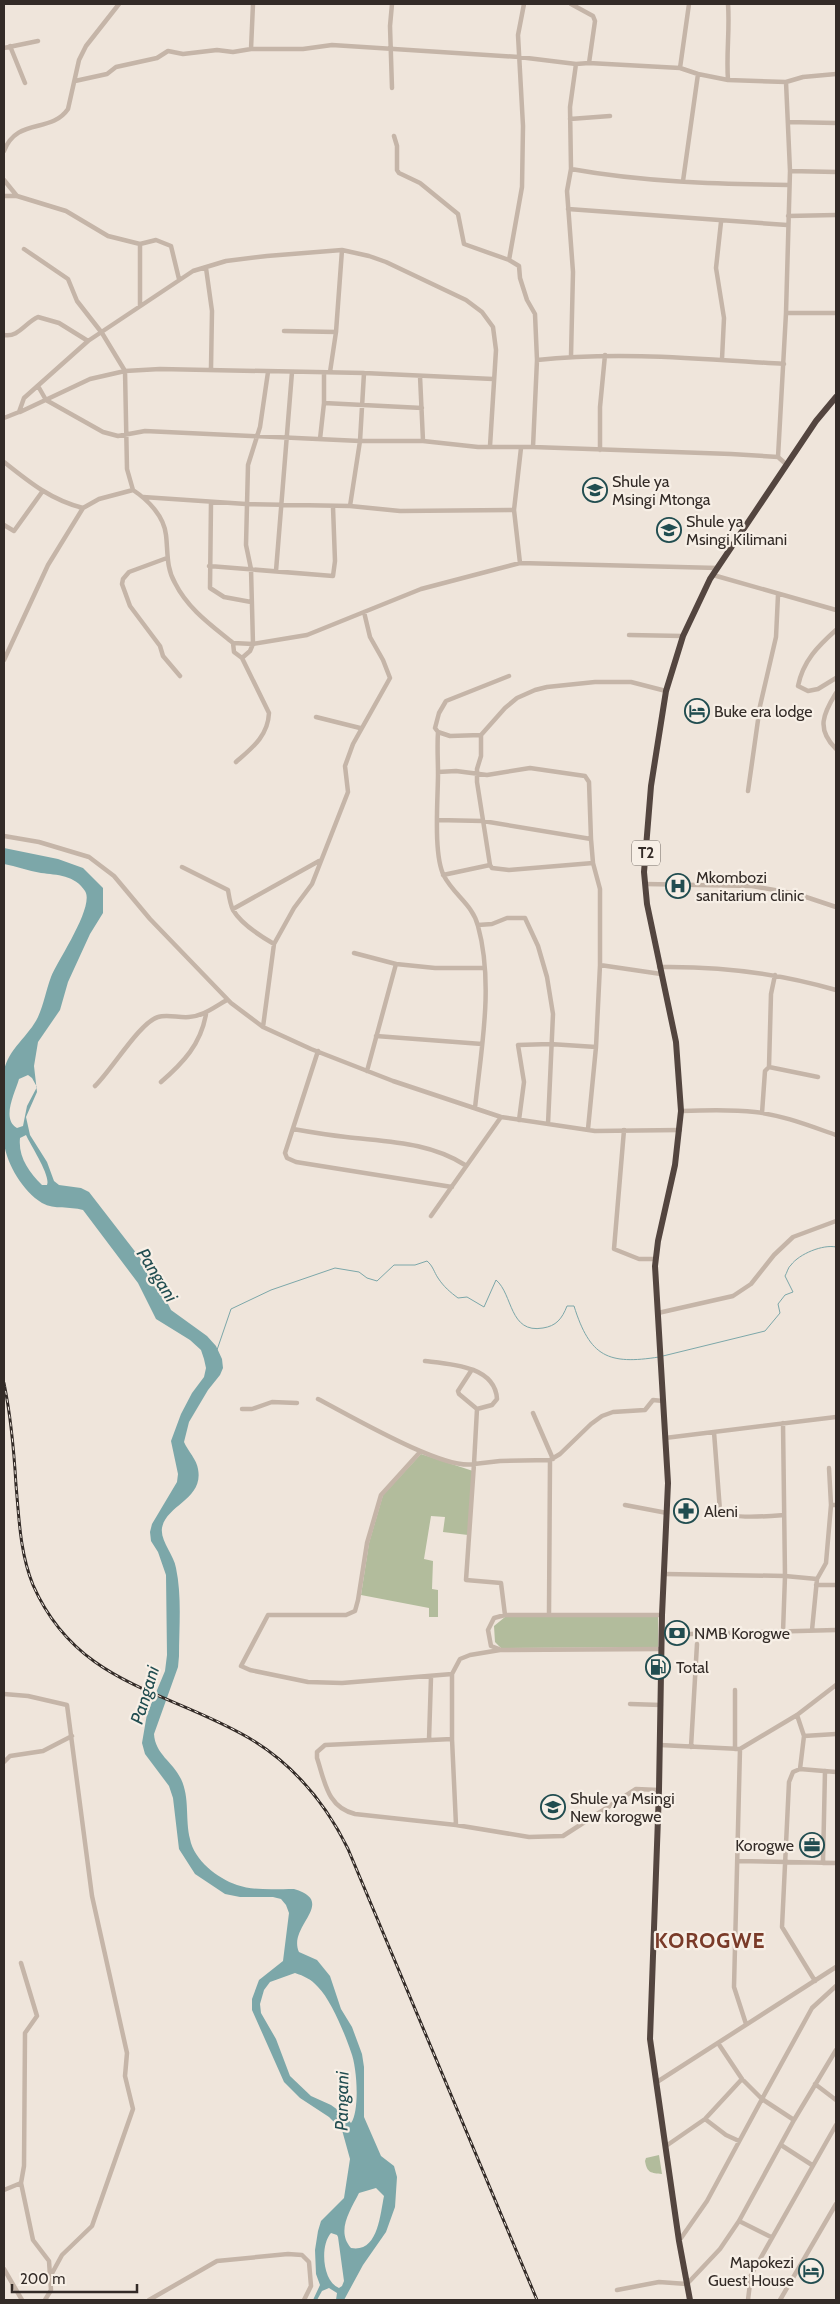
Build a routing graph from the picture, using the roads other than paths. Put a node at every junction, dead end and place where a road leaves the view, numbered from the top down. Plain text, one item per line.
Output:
1 (119, 4) edge
2 (254, 4) edge
3 (392, 4) edge
4 (524, 4) edge
5 (571, 4) edge
6 (689, 4) edge
7 (728, 4) edge
8 (38, 41) dead end
9 (10, 46) junction
10 (4, 48) edge
11 (390, 48) junction
12 (251, 49) junction
13 (519, 57) junction
14 (589, 63) junction
15 (576, 64) junction
16 (680, 68) junction
17 (698, 74) junction
18 (836, 74) edge
19 (728, 80) junction
20 (75, 81) junction
21 (786, 82) junction
22 (25, 83) dead end
23 (392, 88) dead end
24 (610, 116) dead end
25 (570, 119) junction
26 (788, 122) junction
27 (836, 123) edge
28 (394, 136) dead end
29 (4, 151) edge
30 (571, 169) junction
31 (790, 171) junction
32 (836, 172) edge
33 (4, 180) edge
34 (683, 181) junction
35 (789, 185) junction
36 (4, 196) edge
37 (17, 196) junction
38 (568, 209) junction
39 (836, 215) edge
40 (788, 216) junction
41 (721, 222) junction
42 (787, 225) junction
43 (140, 244) junction
44 (24, 249) dead end
45 (342, 250) junction
46 (509, 260) junction
47 (206, 268) junction
48 (179, 280) junction
49 (140, 306) junction
50 (786, 313) junction
51 (836, 313) edge
52 (284, 331) dead end
53 (336, 332) junction
54 (102, 333) junction
55 (4, 335) edge
56 (88, 341) junction
57 (605, 355) junction
58 (571, 356) junction
59 (722, 359) junction
60 (537, 360) junction
61 (784, 364) junction
62 (211, 368) junction
63 (125, 371) junction
64 (268, 372) junction
65 (292, 372) junction
66 (330, 372) junction
67 (324, 373) junction
68 (364, 373) junction
69 (420, 376) junction
70 (493, 379) junction
71 (38, 386) junction
72 (836, 397) edge
73 (46, 400) junction
74 (324, 403) junction
75 (362, 406) junction
76 (422, 408) junction
77 (19, 412) junction
78 (4, 418) edge
79 (126, 435) junction
80 (257, 436) junction
81 (287, 438) junction
82 (320, 439) junction
83 (360, 441) junction
84 (423, 441) junction
85 (490, 446) junction
86 (533, 447) junction
87 (521, 448) junction
88 (600, 450) junction
89 (778, 457) junction
90 (4, 462) edge
91 (787, 464) junction
92 (133, 490) junction
93 (42, 492) junction
94 (143, 497) junction
95 (211, 502) junction
96 (246, 504) junction
97 (282, 505) junction
98 (332, 506) junction
99 (350, 506) junction
100 (83, 508) junction
101 (514, 510) junction
102 (4, 525) edge
103 (167, 558) junction
104 (520, 562) junction
105 (210, 566) junction
106 (718, 568) junction
107 (250, 569) junction
108 (276, 571) junction
109 (713, 575) junction
110 (778, 595) junction
111 (252, 602) junction
112 (836, 610) edge
113 (364, 612) junction
114 (836, 630) edge
115 (629, 635) dead end
116 (683, 636) junction
117 (233, 643) junction
118 (253, 644) junction
119 (242, 658) junction
120 (4, 660) edge
121 (180, 676) dead end
122 (509, 676) dead end
123 (836, 678) edge
124 (666, 691) junction
125 (836, 693) edge
126 (316, 717) dead end
127 (360, 728) junction
128 (438, 732) junction
129 (482, 735) junction
130 (836, 749) edge
131 (236, 762) dead end
132 (438, 772) junction
133 (476, 774) junction
134 (748, 792) dead end
135 (437, 820) junction
136 (483, 821) junction
137 (4, 836) edge
138 (591, 839) junction
139 (320, 861) junction
140 (593, 863) junction
141 (490, 865) junction
142 (182, 867) dead end
143 (443, 875) junction
144 (645, 884) junction
145 (836, 907) edge
146 (233, 909) junction
147 (478, 925) junction
148 (274, 944) junction
149 (354, 953) dead end
150 (396, 964) junction
151 (600, 965) junction
152 (484, 968) junction
153 (660, 970) junction
154 (775, 975) junction
155 (836, 990) edge
156 (227, 1000) junction
157 (206, 1014) junction
158 (263, 1027) junction
159 (376, 1036) junction
160 (482, 1044) junction
161 (550, 1044) junction
162 (596, 1047) junction
163 (318, 1051) junction
164 (769, 1067) junction
165 (367, 1071) junction
166 (818, 1077) dead end
167 (161, 1082) dead end
168 (95, 1086) dead end
169 (474, 1108) junction
170 (681, 1111) junction
171 (762, 1113) junction
172 (501, 1117) junction
173 (519, 1120) junction
174 (548, 1124) junction
175 (293, 1129) junction
176 (588, 1130) junction
177 (624, 1130) junction
178 (680, 1130) junction
179 (836, 1136) edge
180 (465, 1165) junction
181 (452, 1187) junction
182 (430, 1216) dead end
183 (836, 1221) edge
184 (655, 1259) junction
185 (658, 1313) junction
186 (425, 1361) dead end
187 (471, 1371) junction
188 (318, 1399) dead end
189 (663, 1401) junction
190 (297, 1403) dead end
191 (242, 1408) dead end
192 (477, 1409) junction
193 (533, 1413) dead end
194 (836, 1417) edge
195 (783, 1423) junction
196 (714, 1432) junction
197 (666, 1438) junction
198 (420, 1452) junction
199 (551, 1460) junction
200 (474, 1464) junction
201 (829, 1468) dead end
202 (626, 1505) dead end
203 (834, 1505) edge
204 (667, 1513) junction
205 (784, 1515) junction
206 (665, 1574) junction
207 (785, 1576) junction
208 (817, 1579) junction
209 (816, 1585) junction
210 (836, 1585) edge
211 (549, 1614) junction
212 (505, 1615) junction
213 (662, 1615) junction
214 (812, 1630) junction
215 (836, 1630) edge
216 (663, 1632) junction
217 (783, 1632) junction
218 (697, 1644) dead end
219 (663, 1649) junction
220 (500, 1650) junction
221 (452, 1674) junction
222 (431, 1677) junction
223 (836, 1684) edge
224 (735, 1690) dead end
225 (4, 1694) edge
226 (630, 1704) dead end
227 (660, 1705) junction
228 (797, 1715) junction
229 (836, 1734) edge
230 (72, 1736) junction
231 (804, 1736) junction
232 (452, 1739) junction
233 (429, 1740) junction
234 (660, 1745) junction
235 (691, 1747) junction
236 (738, 1749) junction
237 (4, 1762) edge
238 (800, 1769) junction
239 (825, 1772) junction
240 (836, 1772) edge
241 (659, 1790) junction
242 (456, 1825) junction
243 (738, 1861) junction
244 (784, 1862) junction
245 (823, 1863) junction
246 (836, 1863) edge
247 (21, 1963) dead end
248 (836, 1967) edge
249 (815, 1980) junction
250 (836, 1986) edge
251 (746, 2024) junction
252 (718, 2043) junction
253 (836, 2050) edge
254 (742, 2079) junction
255 (657, 2082) junction
256 (815, 2084) junction
257 (762, 2099) junction
258 (836, 2100) edge
259 (705, 2119) junction
260 (794, 2120) junction
261 (836, 2125) edge
262 (739, 2141) junction
263 (780, 2145) junction
264 (666, 2146) junction
265 (812, 2165) junction
266 (21, 2183) junction
267 (4, 2190) edge
268 (836, 2204) edge
269 (739, 2221) junction
270 (772, 2237) junction
271 (679, 2241) junction
272 (4, 2269) edge
273 (50, 2277) junction
274 (687, 2284) junction
275 (617, 2290) dead end
276 (22, 2300) edge
277 (44, 2300) edge
278 (149, 2300) edge
279 (304, 2300) edge
280 (690, 2300) edge
281 (748, 2300) edge
282 (780, 2300) edge

1 - 20 street
2 - 12 street
3 - 11 street
4 - 13 street
5 - 14 street
6 - 16 street
7 - 19 street
8 - 9 street
9 - 10 street
9 - 22 street
11 - 12 street
11 - 13 street
11 - 23 street
12 - 20 street
13 - 15 street
13 - 46 street
14 - 15 street
14 - 16 street
15 - 25 street
16 - 17 street
17 - 19 street
17 - 34 street
18 - 21 street
19 - 21 street
20 - 29 street
21 - 26 street
24 - 25 street
25 - 30 street
26 - 27 street
26 - 31 street
28 - 46 street
30 - 34 street
30 - 38 street
31 - 32 street
31 - 35 street
33 - 37 street
34 - 35 street
35 - 40 street
36 - 37 street
37 - 43 street
38 - 41 street
38 - 58 street
39 - 40 street
40 - 42 street
41 - 42 street
41 - 59 street
42 - 50 street
43 - 48 street
43 - 49 street
44 - 54 street
45 - 47 street
45 - 53 street
45 - 70 street
46 - 60 street
47 - 48 street
47 - 62 street
48 - 49 street
49 - 54 street
50 - 51 street
50 - 61 street
52 - 53 street
53 - 66 street
54 - 56 street
54 - 63 street
55 - 56 street
56 - 71 street
57 - 58 street
57 - 59 street
57 - 88 street
58 - 60 street
59 - 61 street
60 - 86 street
61 - 89 street
62 - 63 street
62 - 64 street
63 - 73 street
63 - 79 street
64 - 65 street
64 - 80 street
65 - 67 street
65 - 81 street
66 - 67 street
66 - 68 street
67 - 74 street
68 - 69 street
68 - 75 street
69 - 70 street
69 - 76 street
70 - 85 street
71 - 73 street
71 - 77 street
72 - 91 highway, T2
73 - 77 street
73 - 79 street
74 - 75 street
74 - 82 street
75 - 76 street
75 - 83 street
76 - 84 street
77 - 78 street
79 - 80 street
79 - 92 street
80 - 81 street
80 - 96 street
81 - 82 street
81 - 97 street
82 - 83 street
83 - 84 street
83 - 99 street
84 - 85 street
85 - 87 street
86 - 87 street
86 - 88 street
87 - 101 street
88 - 89 street
89 - 91 street
90 - 93 street
91 - 106 highway, T2
92 - 94 street
92 - 100 street
93 - 100 street
93 - 102 street
94 - 95 street
94 - 103 street
95 - 96 street
95 - 105 street
96 - 97 street
96 - 107 street
97 - 98 street
97 - 108 street
98 - 99 street
98 - 108 street
99 - 101 street
100 - 120 street
101 - 104 street
103 - 117 street
103 - 121 street
104 - 106 street
104 - 113 street
105 - 107 street
105 - 111 street
106 - 109 highway, T2
107 - 108 street
107 - 111 street
109 - 110 street
109 - 116 highway, T2
110 - 112 street
110 - 134 street
111 - 118 street
113 - 118 street
113 - 127 street
114 - 123 street
115 - 116 street
116 - 124 highway, T2
117 - 118 street
117 - 119 street
118 - 119 street
119 - 131 street
122 - 128 street
124 - 129 street
124 - 144 highway, T2
125 - 130 street
126 - 127 street
127 - 139 street
128 - 129 street
128 - 132 street
129 - 133 street
132 - 133 street
132 - 135 street
133 - 136 street
133 - 138 street
135 - 136 street
135 - 143 street
136 - 138 street
136 - 141 street
137 - 156 street
138 - 140 street
139 - 146 street
139 - 148 street
140 - 141 street
140 - 151 street
141 - 143 street
142 - 146 street
143 - 147 street
144 - 145 street
144 - 153 highway, T2
146 - 148 street
147 - 152 street
147 - 161 street
148 - 158 street
149 - 150 street
150 - 152 street
150 - 159 street
151 - 153 street
151 - 162 street
152 - 160 street
153 - 154 street
153 - 170 highway, T2
154 - 155 street
154 - 164 street
156 - 157 street
156 - 158 street
157 - 167 street
157 - 168 street
158 - 163 street
159 - 160 street
159 - 165 street
160 - 169 street
161 - 162 street
161 - 173 street
161 - 174 street
162 - 176 street
163 - 165 street
163 - 175 street
164 - 166 street
164 - 171 street
165 - 169 street
169 - 172 street
170 - 171 street
170 - 178 highway, T2
171 - 179 street
172 - 173 street
172 - 180 street
173 - 174 street
174 - 176 street
175 - 180 street
175 - 181 street
176 - 177 street
177 - 178 street
177 - 184 street
178 - 184 highway, T2
180 - 181 street
181 - 182 street
183 - 185 street
184 - 185 highway, T2
185 - 189 highway, T2
186 - 187 street
187 - 192 street
187 - 192 street
188 - 198 street
189 - 197 highway, T2
189 - 199 street
190 - 191 street
192 - 200 street
193 - 199 street
194 - 195 street
195 - 196 street
195 - 205 street
196 - 197 street
196 - 205 street
197 - 204 highway, T2
198 - 200 street
198 - 222 street
199 - 200 street
199 - 211 street
200 - 212 street
201 - 203 street
202 - 204 street
203 - 208 street
204 - 206 highway, T2
205 - 207 street
206 - 207 street
206 - 213 highway, T2
207 - 208 street
207 - 217 street
208 - 209 street
209 - 210 street
209 - 214 street
211 - 212 street
211 - 213 street
212 - 220 street
213 - 216 highway, T2
214 - 215 street
214 - 217 street
216 - 217 street
216 - 219 highway, T2
218 - 235 street
219 - 220 street
219 - 227 highway, T2
220 - 221 street
221 - 222 street
221 - 232 street
222 - 233 street
223 - 228 street
224 - 236 street
225 - 230 street
226 - 227 street
227 - 234 highway, T2
228 - 231 street
228 - 236 street
229 - 231 street
230 - 237 street
230 - 273 street
231 - 238 street
232 - 233 street
232 - 242 street
233 - 242 street
234 - 235 street
234 - 241 highway, T2
235 - 236 street
236 - 243 street
238 - 239 street
238 - 244 street
239 - 240 street
239 - 245 street
241 - 242 street
241 - 255 highway, T2
243 - 244 street
243 - 251 street
244 - 245 street
244 - 249 street
245 - 246 street
247 - 266 street
248 - 249 street
249 - 251 street
250 - 257 street
251 - 252 street
252 - 254 street
252 - 255 street
253 - 256 street
254 - 257 street
254 - 259 street
255 - 264 highway, T2
256 - 258 street
256 - 260 street
257 - 260 street
257 - 262 street
259 - 262 street
259 - 264 street
260 - 263 street
261 - 265 street
262 - 271 street
263 - 265 street
263 - 269 street
264 - 271 highway, T2
265 - 270 street
266 - 267 street
266 - 273 street
268 - 282 street
269 - 270 street
269 - 274 street
270 - 281 street
271 - 274 highway, T2
272 - 276 street
273 - 277 street
274 - 275 street
274 - 280 highway, T2
278 - 279 street

